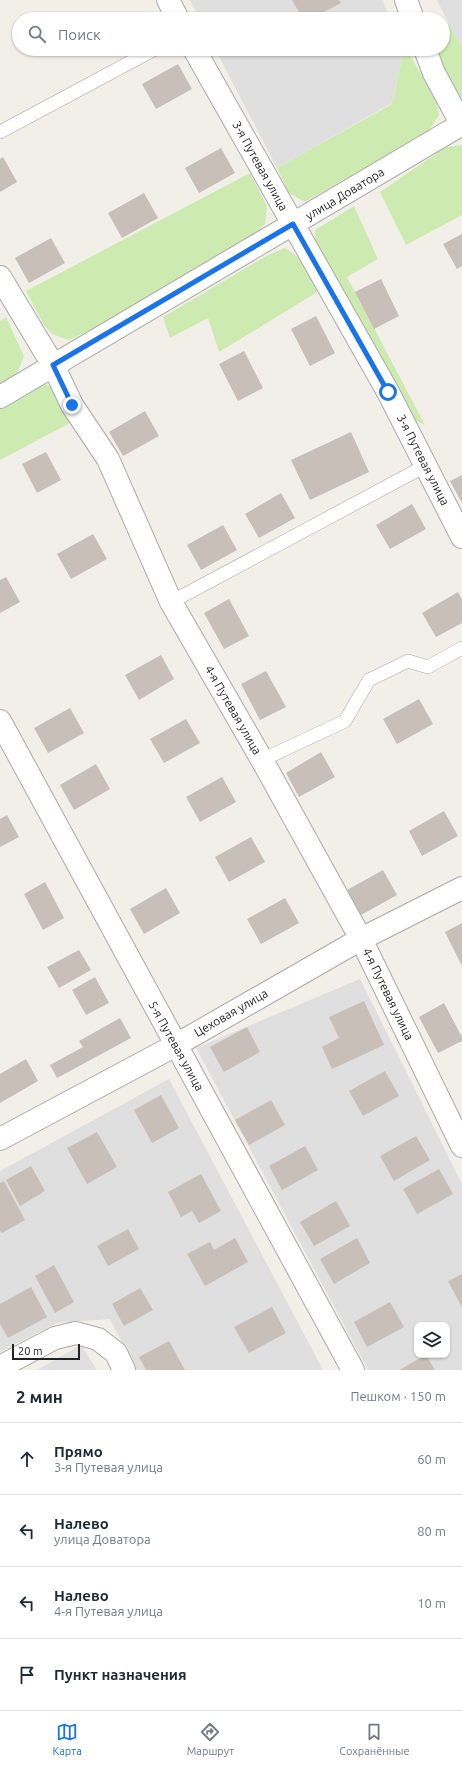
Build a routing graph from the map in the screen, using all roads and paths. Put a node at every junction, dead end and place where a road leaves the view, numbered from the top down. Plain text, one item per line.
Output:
1 (168, 0) edge
2 (406, 0) edge
3 (174, 12) edge
4 (410, 12) edge
5 (142, 56) edge
6 (198, 56) edge
7 (428, 56) edge
8 (462, 125) edge
9 (0, 132) edge
10 (293, 224) junction
11 (0, 277) edge
12 (53, 365) junction
13 (0, 397) edge
14 (427, 465) junction
15 (462, 537) edge
16 (171, 602) junction
17 (462, 648) edge
18 (0, 721) edge
19 (262, 760) junction
20 (462, 888) edge
21 (361, 939) junction
22 (176, 1045) junction
23 (0, 1139) edge
24 (462, 1146) edge
25 (0, 1367) edge
26 (124, 1370) edge
27 (353, 1370) edge

1 - 3 street
2 - 4 street
5 - 9 lane
6 - 10 street, 3-я Путевая улица
7 - 8 street
8 - 10 street, улица Доватора
10 - 12 street, улица Доватора
10 - 14 street, 3-я Путевая улица
11 - 12 street, 4-я Путевая улица
12 - 13 street, улица Доватора
12 - 16 street, 4-я Путевая улица
14 - 15 street, 3-я Путевая улица
14 - 16 lane
16 - 19 street, 4-я Путевая улица
17 - 19 lane
18 - 22 street, 5-я Путевая улица
19 - 21 street, 4-я Путевая улица
20 - 21 street, Цеховая улица
21 - 22 street, Цеховая улица
21 - 24 street, 4-я Путевая улица
22 - 23 street, Цеховая улица
22 - 27 street, 5-я Путевая улица
25 - 26 street

